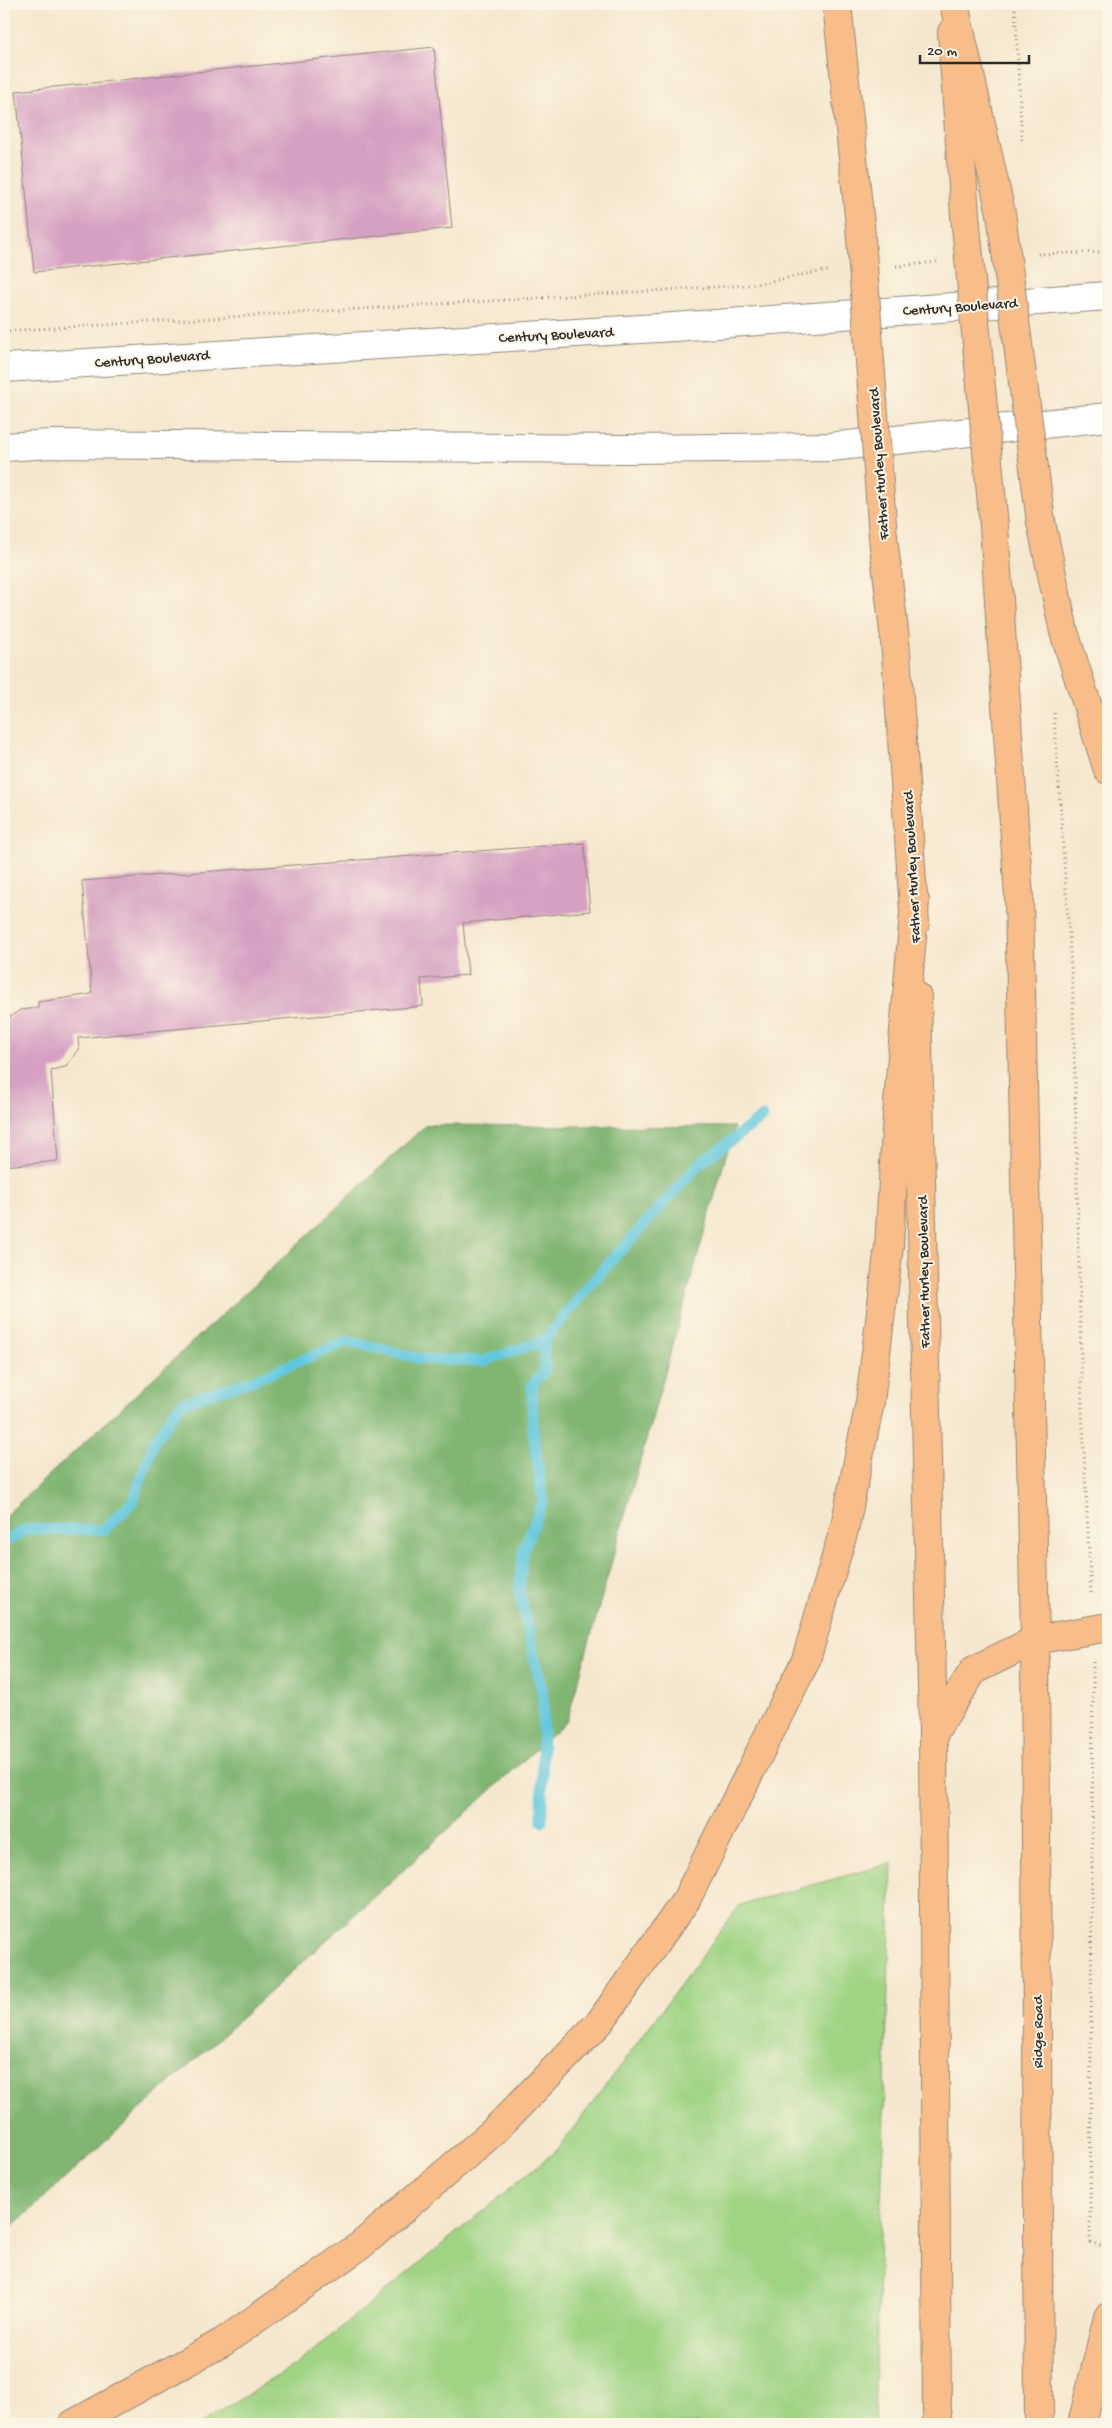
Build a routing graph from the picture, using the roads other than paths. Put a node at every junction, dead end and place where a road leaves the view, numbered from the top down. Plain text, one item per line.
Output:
1 (837, 4) edge
2 (950, 4) edge
3 (954, 4) edge
4 (1108, 296) edge
5 (4, 368) edge
6 (1108, 417) edge
7 (4, 448) edge
8 (1108, 770) edge
9 (915, 901) junction
10 (1108, 1626) edge
11 (1035, 1640) junction
12 (933, 1734) junction
13 (1108, 2317) edge
14 (73, 2424) edge
15 (937, 2424) edge
16 (1039, 2424) edge
17 (1082, 2424) edge

1 - 9 main road, Father Hurley Boulevard, bridge
2 - 11 main road, bridge
3 - 8 main road, bridge
4 - 5 street, Century Boulevard
6 - 7 street
9 - 12 main road, Father Hurley Boulevard
9 - 14 main road
10 - 11 main road
11 - 12 main road
11 - 16 main road, Ridge Road
12 - 15 main road
13 - 17 main road

